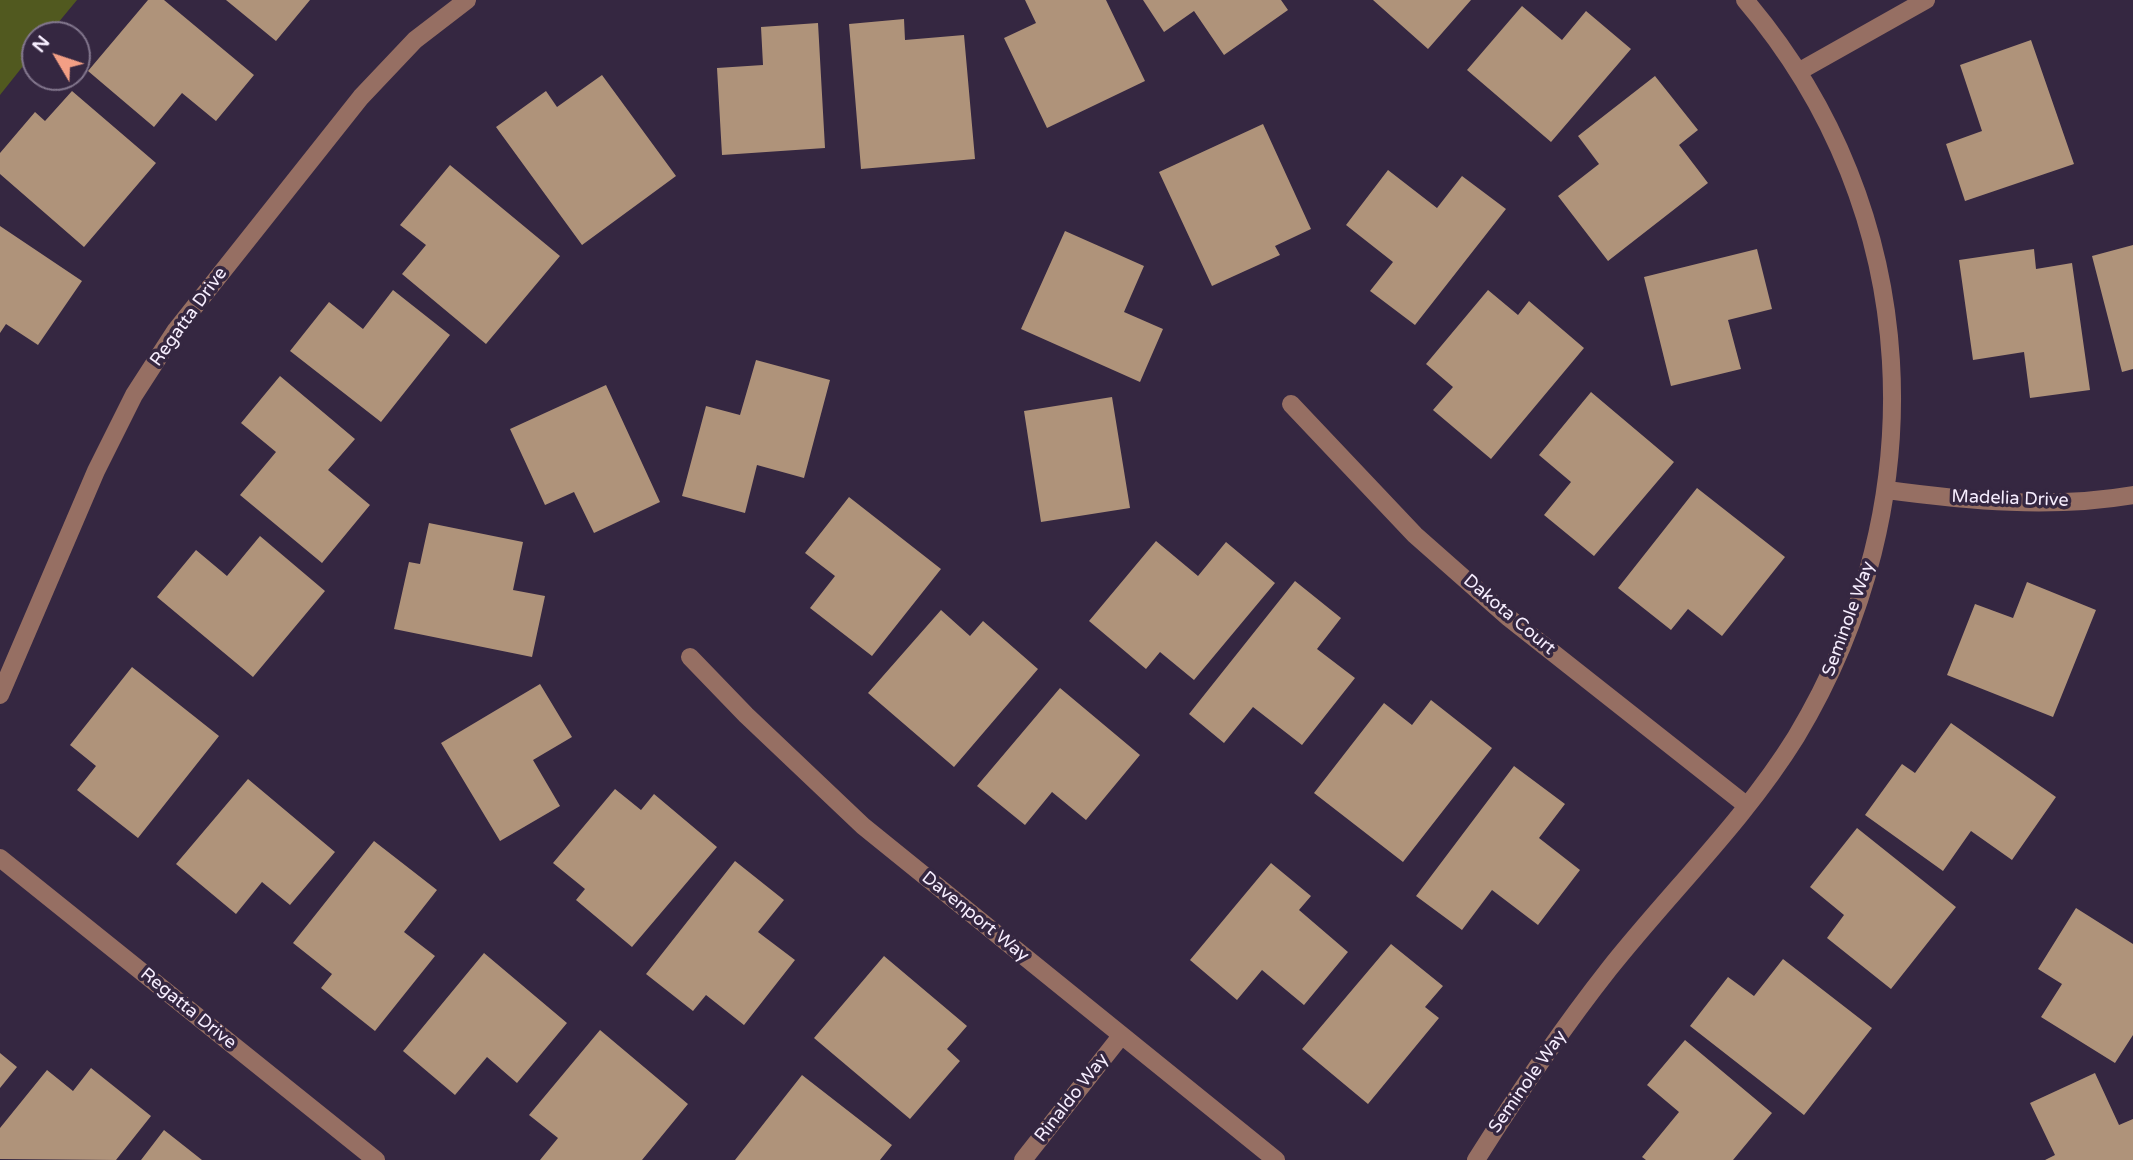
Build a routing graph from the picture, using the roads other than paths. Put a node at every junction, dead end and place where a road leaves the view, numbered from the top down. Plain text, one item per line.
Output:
1 (467, 0) edge
2 (1745, 0) edge
3 (1926, 0) edge
4 (1798, 72) junction
5 (1291, 404) dead end
6 (1887, 490) junction
7 (2133, 495) edge
8 (690, 657) dead end
9 (0, 695) edge
10 (1746, 805) junction
11 (0, 859) edge
12 (1121, 1036) junction
13 (376, 1160) edge
14 (1023, 1160) edge
15 (1276, 1160) edge
16 (1476, 1160) edge

1 - 9 street, Regatta Drive
2 - 4 street, Seminole Way
3 - 4 street
4 - 6 street, Seminole Way
5 - 10 street, Dakota Court
6 - 7 street, Madelia Drive
6 - 10 street, Seminole Way
8 - 12 street, Davenport Way
10 - 16 street, Seminole Way
11 - 13 street, Regatta Drive
12 - 14 street, Rinaldo Way
12 - 15 street, Davenport Way

